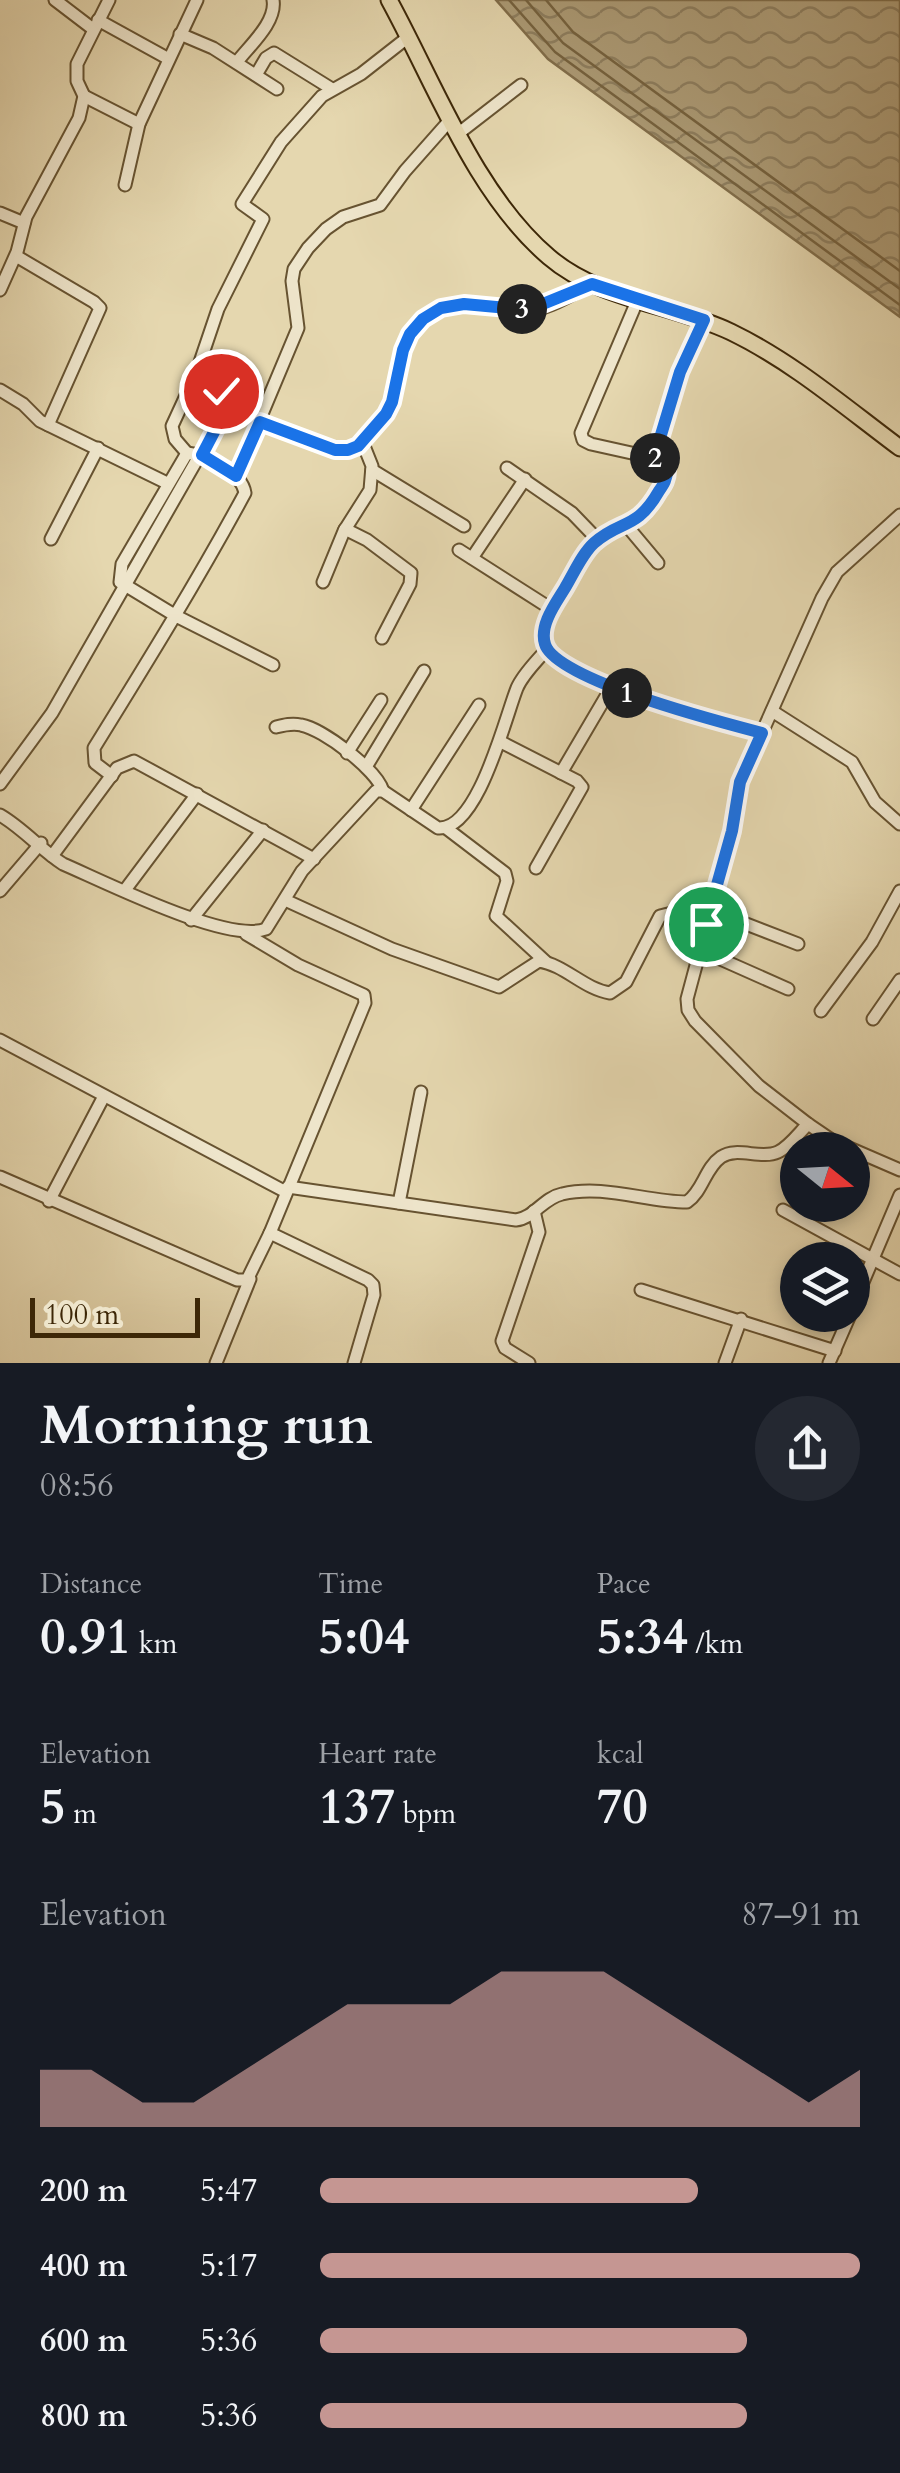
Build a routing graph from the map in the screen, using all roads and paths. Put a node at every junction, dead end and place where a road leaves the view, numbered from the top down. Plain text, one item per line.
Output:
1 (55, 0) edge
2 (109, 0) edge
3 (196, 0) edge
4 (274, 0) edge
5 (389, 0) edge
6 (96, 25) junction
7 (180, 34) junction
8 (408, 38) junction
9 (167, 58) junction
10 (237, 62) junction
11 (256, 76) junction
12 (521, 86) dead end
13 (332, 88) junction
14 (277, 89) dead end
15 (84, 96) junction
16 (138, 124) junction
17 (455, 126) junction
18 (124, 185) dead end
19 (0, 213) edge
20 (24, 223) junction
21 (16, 256) junction
22 (592, 284) junction
23 (0, 290) edge
24 (638, 299) junction
25 (704, 320) junction
26 (196, 374) junction
27 (0, 390) edge
28 (260, 422) junction
29 (48, 424) junction
30 (362, 441) junction
31 (98, 448) junction
32 (900, 448) edge
33 (187, 453) junction
34 (202, 455) junction
35 (654, 458) junction
36 (507, 468) dead end
37 (372, 470) junction
38 (236, 476) junction
39 (525, 480) junction
40 (167, 483) junction
41 (900, 515) edge
42 (464, 526) dead end
43 (627, 526) junction
44 (345, 530) junction
45 (51, 540) dead end
46 (598, 540) junction
47 (460, 550) dead end
48 (472, 558) junction
49 (658, 562) dead end
50 (322, 582) dead end
51 (127, 587) junction
52 (553, 610) junction
53 (176, 616) junction
54 (382, 638) dead end
55 (546, 650) junction
56 (273, 665) dead end
57 (424, 671) dead end
58 (612, 688) junction
59 (381, 700) dead end
60 (478, 704) dead end
61 (772, 711) junction
62 (276, 727) dead end
63 (762, 733) junction
64 (501, 742) junction
65 (347, 753) junction
66 (366, 766) junction
67 (562, 773) junction
68 (112, 776) junction
69 (0, 783) edge
70 (383, 791) junction
71 (197, 794) junction
72 (411, 810) junction
73 (0, 815) edge
74 (900, 824) edge
75 (446, 828) junction
76 (263, 830) junction
77 (42, 844) junction
78 (52, 856) junction
79 (314, 858) junction
80 (536, 868) dead end
81 (125, 890) junction
82 (900, 891) edge
83 (0, 892) edge
84 (285, 900) junction
85 (710, 910) junction
86 (191, 920) junction
87 (706, 924) junction
88 (246, 934) junction
89 (798, 944) dead end
90 (700, 950) junction
91 (546, 962) junction
92 (900, 980) edge
93 (788, 988) dead end
94 (821, 1011) dead end
95 (874, 1019) dead end
96 (0, 1040) edge
97 (422, 1092) dead end
98 (103, 1098) junction
99 (808, 1124) junction
100 (900, 1170) edge
101 (0, 1177) edge
102 (287, 1189) junction
103 (900, 1196) edge
104 (49, 1201) junction
105 (399, 1203) junction
106 (534, 1211) junction
107 (805, 1222) edge
108 (270, 1232) junction
109 (873, 1260) junction
110 (870, 1267) edge
111 (900, 1274) edge
112 (250, 1276) junction
113 (641, 1290) dead end
114 (740, 1320) junction
115 (843, 1332) edge
116 (832, 1357) edge
117 (216, 1363) edge
118 (354, 1363) edge
119 (529, 1363) edge
120 (725, 1363) edge

1 - 6 street
2 - 6 street
3 - 7 street
4 - 10 street
5 - 8 main road
6 - 9 street
6 - 15 street
7 - 9 street
7 - 10 street
8 - 13 street
8 - 17 main road
9 - 16 street
10 - 11 street
11 - 13 street
11 - 14 street
12 - 17 street
13 - 26 street
15 - 16 street
15 - 20 street
16 - 18 street
17 - 22 main road
17 - 28 street
19 - 20 street
20 - 21 street
21 - 23 street
21 - 29 street
22 - 24 main road
22 - 30 street
24 - 25 main road
24 - 35 street
25 - 32 main road
25 - 35 street
26 - 33 street
26 - 34 street
27 - 29 street
28 - 30 street
28 - 38 street
29 - 31 street
30 - 37 street
31 - 40 street
31 - 45 street
33 - 34 street
33 - 40 street
34 - 38 street
34 - 51 street
35 - 43 street
36 - 39 street
37 - 42 street
37 - 44 street
38 - 53 street
39 - 46 street
39 - 48 street
40 - 51 street
41 - 61 street
43 - 46 street
43 - 49 street
44 - 50 street
44 - 54 street
46 - 52 street
47 - 48 street
48 - 52 street
51 - 53 street
51 - 69 street
52 - 55 street
53 - 56 street
53 - 68 street
55 - 58 street
55 - 64 street
57 - 66 street
58 - 63 street
58 - 67 street
59 - 65 street
60 - 72 street
61 - 63 street
61 - 74 street
62 - 65 street
63 - 85 street
64 - 67 street
64 - 75 street
65 - 66 street
66 - 70 street
67 - 80 street
68 - 71 street
68 - 78 street
70 - 72 street
70 - 79 street
71 - 76 street
71 - 81 street
72 - 75 street
73 - 77 street
75 - 91 street
76 - 79 street
76 - 86 street
77 - 78 street
77 - 83 street
78 - 81 street
79 - 84 street
81 - 86 street
82 - 94 street
84 - 88 street
84 - 91 street
85 - 87 street
85 - 89 street
86 - 88 street
87 - 90 street
87 - 91 street
88 - 102 street
90 - 93 street
90 - 99 street
92 - 95 street
96 - 98 street
97 - 105 street
98 - 102 street
98 - 104 street
99 - 100 street
99 - 106 street
101 - 104 street
102 - 105 street
102 - 108 street
103 - 109 street
104 - 112 street
105 - 106 street
106 - 119 street
107 - 109 street
108 - 112 street
108 - 118 street
109 - 110 street
109 - 111 street
112 - 117 street
113 - 114 street
114 - 116 street
114 - 120 street
115 - 116 street

